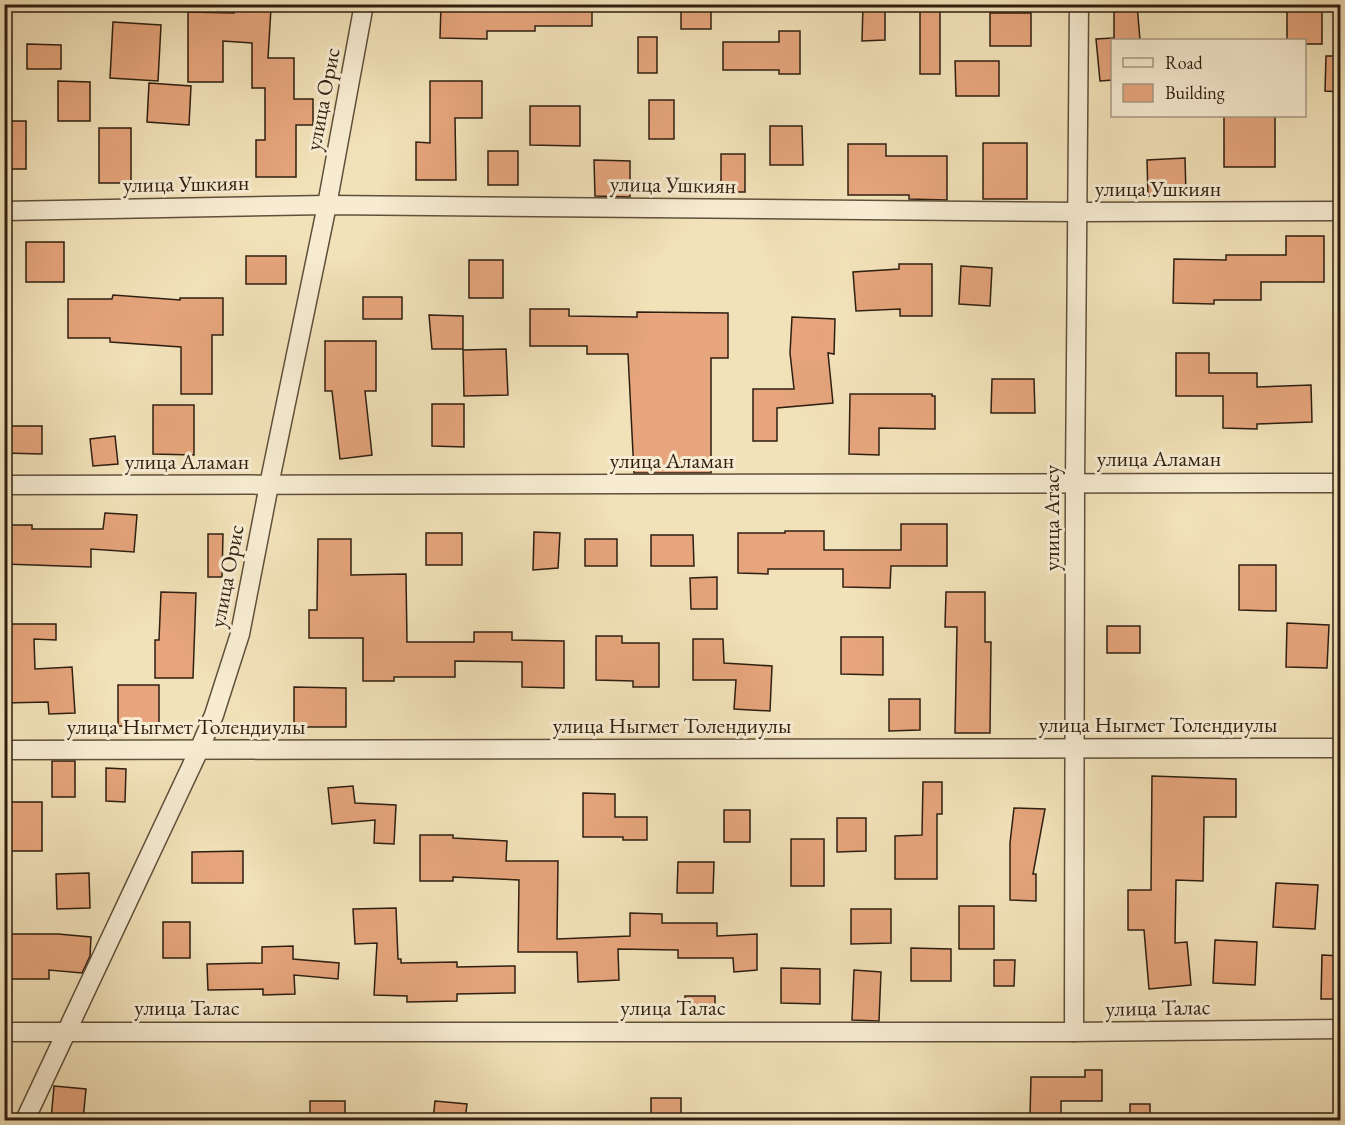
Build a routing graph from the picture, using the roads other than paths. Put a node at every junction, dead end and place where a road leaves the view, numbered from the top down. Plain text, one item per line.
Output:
1 (364, 4) edge
2 (1080, 4) edge
3 (327, 205) junction
4 (4, 211) edge
5 (1341, 211) edge
6 (1078, 212) junction
7 (1075, 482) junction
8 (1341, 483) edge
9 (4, 485) edge
10 (268, 485) junction
11 (1075, 748) junction
12 (1341, 748) edge
13 (4, 750) edge
14 (199, 750) junction
15 (1341, 1029) edge
16 (67, 1031) junction
17 (4, 1032) edge
18 (1074, 1032) junction
19 (25, 1120) edge

1 - 3 street, улица Орис
2 - 6 street, улица Атасу
3 - 4 street, улица Ушкиян
3 - 6 street, улица Ушкиян
3 - 10 street, улица Орис
5 - 6 street, улица Ушкиян
6 - 7 street, улица Атасу
7 - 8 street, улица Аламан
7 - 10 street, улица Аламан
7 - 11 street, улица Атасу
9 - 10 street, улица Аламан
10 - 14 street, улица Орис
11 - 12 street, улица Ныгмет Толендиулы
11 - 14 street, улица Ныгмет Толендиулы
11 - 18 street, улица Атасу
13 - 14 street, улица Ныгмет Толендиулы
14 - 16 street, улица Орис
15 - 18 street, улица Талас
16 - 17 street, улица Талас
16 - 18 street, улица Талас
16 - 19 street, улица Орис

